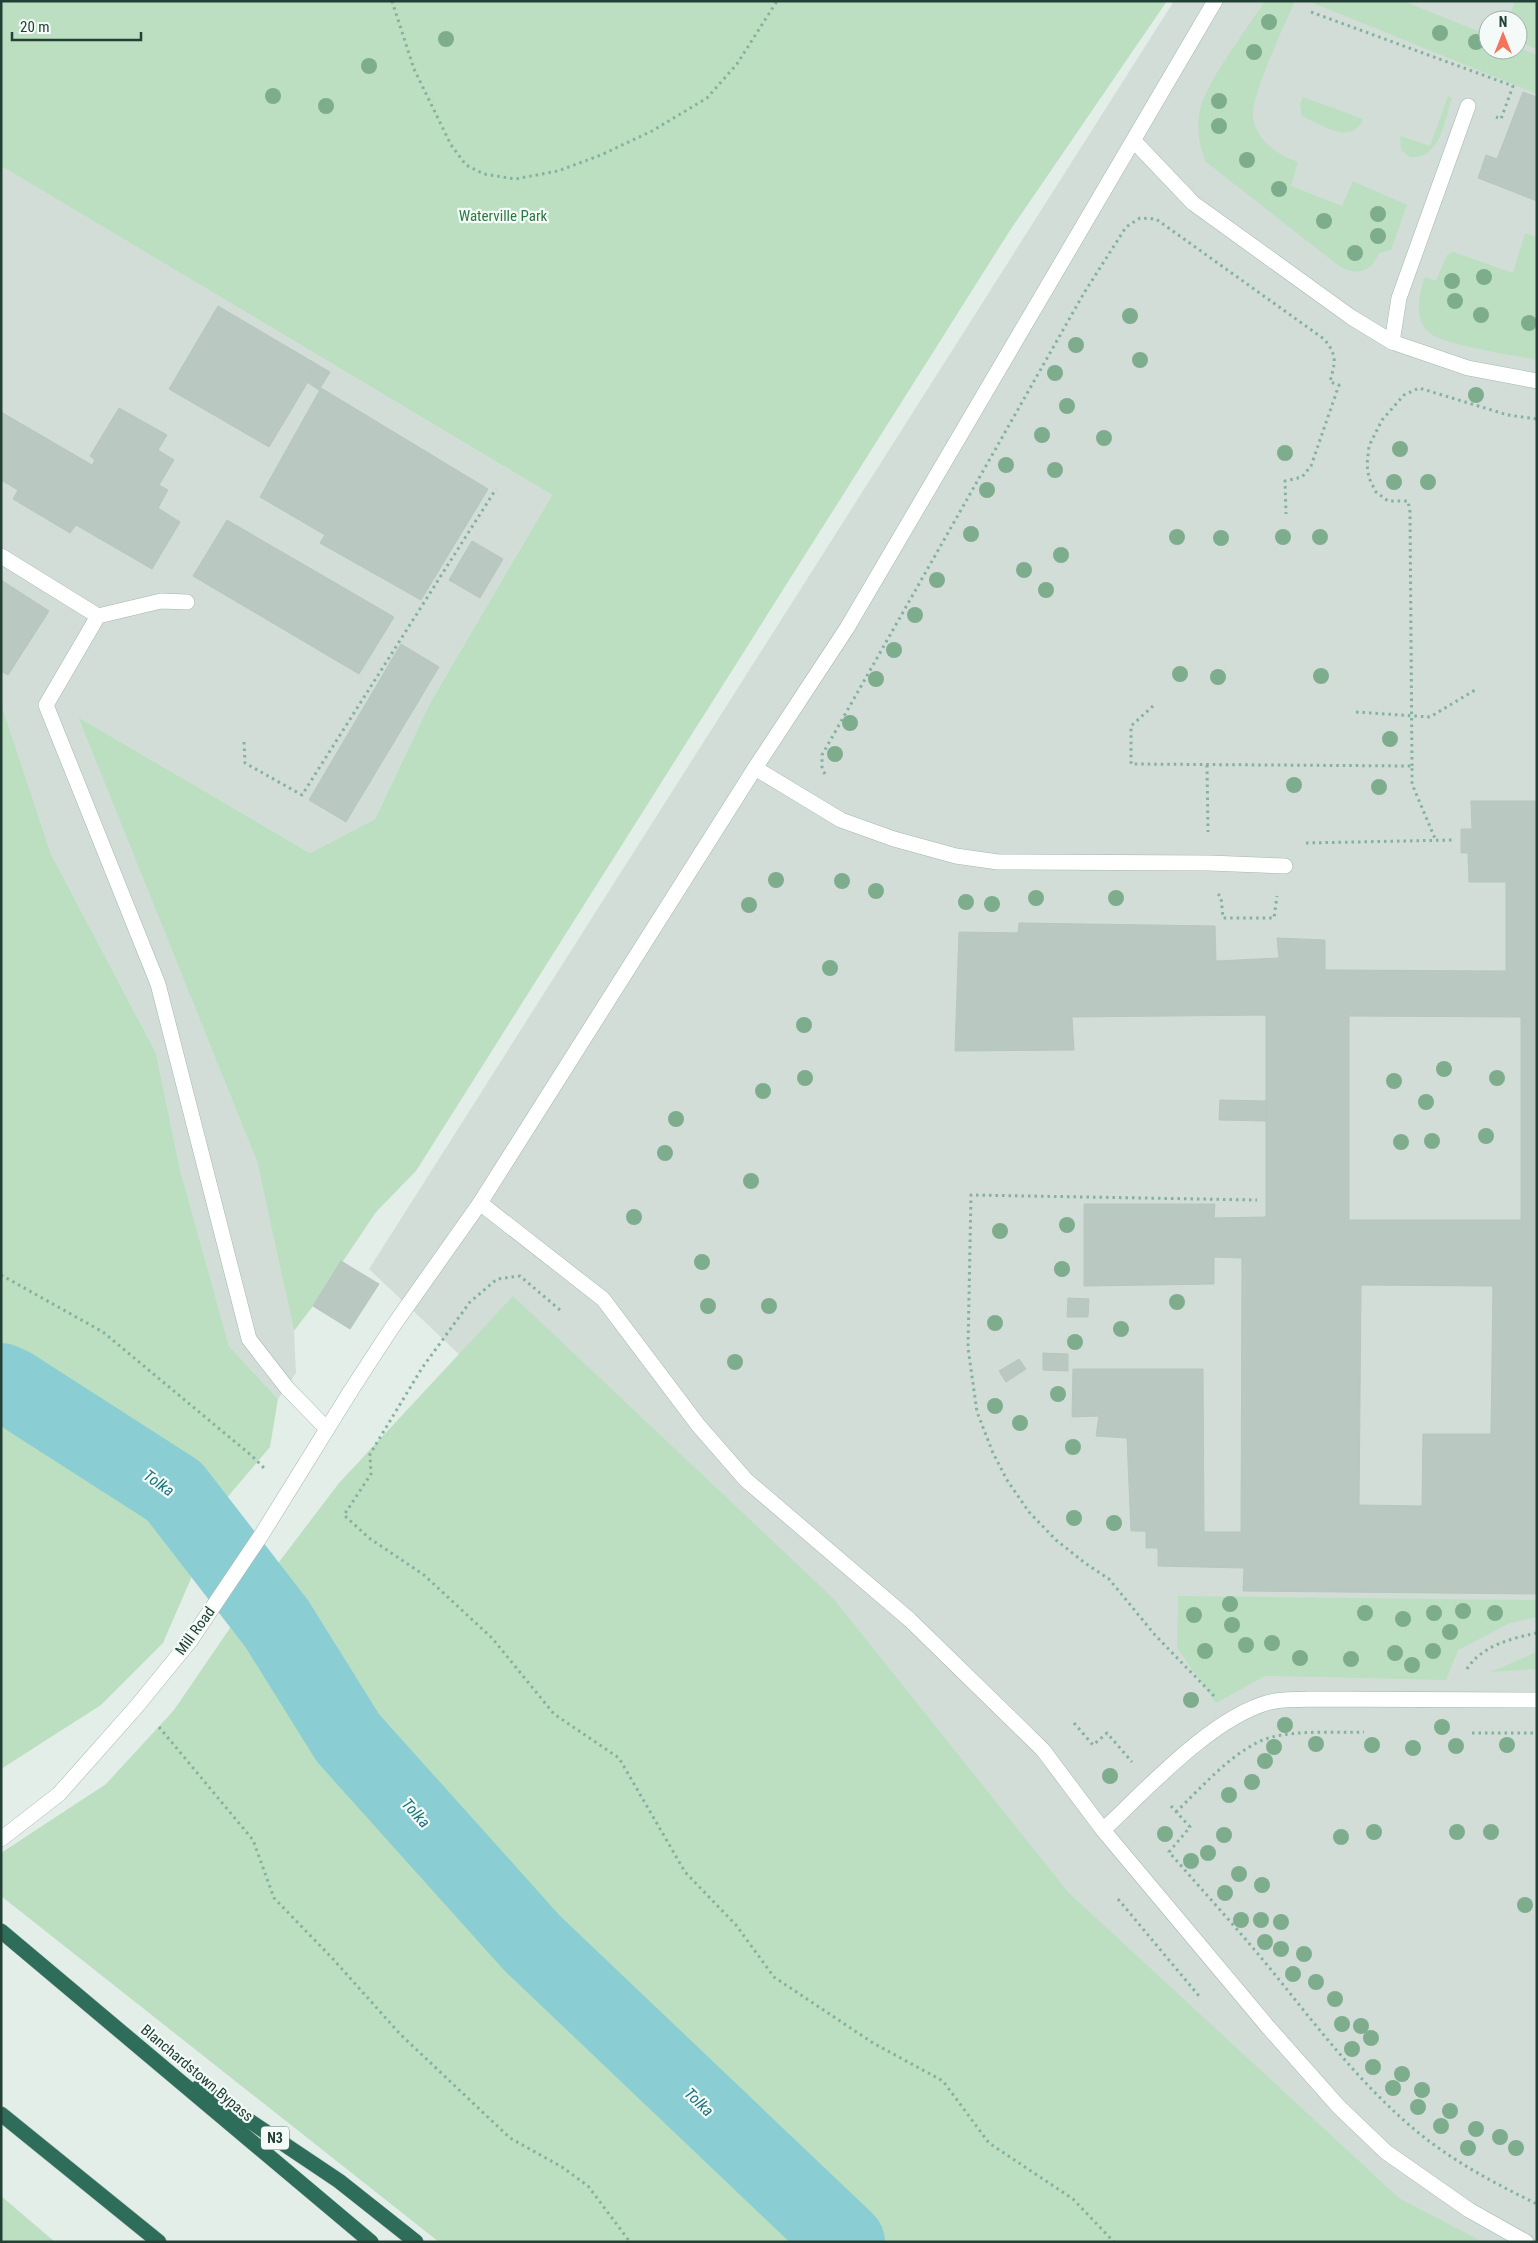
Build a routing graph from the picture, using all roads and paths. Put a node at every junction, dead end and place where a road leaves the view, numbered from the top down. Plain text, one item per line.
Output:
1 (392, 1) edge
2 (777, 1) edge
3 (1215, 1) edge
4 (1312, 12) dead end
5 (1468, 106) joint
6 (1134, 141) junction
7 (1392, 342) junction
8 (1537, 381) edge
9 (1537, 419) edge
10 (496, 489) dead end
11 (1286, 514) dead end
12 (1, 556) edge
13 (187, 602) dead end
14 (98, 616) junction
15 (1475, 690) dead end
16 (1153, 706) dead end
17 (1356, 712) dead end
18 (1411, 715) junction
19 (244, 742) dead end
20 (1206, 765) junction
21 (1412, 766) junction
22 (755, 768) junction
23 (828, 778) dead end
24 (1436, 841) dead end
25 (1209, 863) junction
26 (1285, 866) dead end
27 (1257, 1200) dead end
28 (480, 1203) junction
29 (1, 1275) edge
30 (560, 1310) dead end
31 (327, 1429) junction
32 (288, 1492) junction
33 (1537, 1633) edge
34 (1222, 1693) dead end
35 (1455, 1700) junction
36 (1537, 1700) edge
37 (137, 1706) junction
38 (1074, 1723) dead end
39 (1367, 1732) dead end
40 (1467, 1733) dead end
41 (1537, 1733) edge
42 (1152, 1785) junction
43 (1176, 1812) junction
44 (1103, 1830) junction
45 (1, 1838) edge
46 (3, 1933) edge
47 (130, 2040) junction
48 (1, 2114) edge
49 (1537, 2204) edge
50 (159, 2242) edge
51 (371, 2242) edge
52 (416, 2242) edge
53 (630, 2242) edge
54 (1114, 2242) edge
55 (1526, 2242) edge

1 - 2 path
3 - 6 street, Mill Road
4 - 5 path
5 - 7 street
6 - 7 street
6 - 22 street, Mill Road
7 - 8 street
9 - 18 path
10 - 19 path
11 - 23 path
12 - 14 street
13 - 14 street
14 - 31 street
15 - 18 path
16 - 20 path
17 - 18 path
18 - 21 path
20 - 21 path
20 - 25 path
21 - 24 path
22 - 25 street
22 - 28 street, Mill Road
25 - 26 street
27 - 34 path
28 - 31 street, Mill Road
28 - 44 street
29 - 32 path
30 - 54 path
31 - 32 street, Mill Road
32 - 37 street, Mill Road
33 - 35 path
35 - 36 street
35 - 42 street
37 - 45 street, Mill Road
37 - 53 path
38 - 42 path
39 - 43 path
40 - 41 path
42 - 43 path
42 - 44 street
43 - 49 path
44 - 55 street
46 - 47 highway, Blanchardstown Bypass / N3
47 - 51 highway, Blanchardstown Bypass / N3
47 - 52 highway, N3
48 - 50 highway

